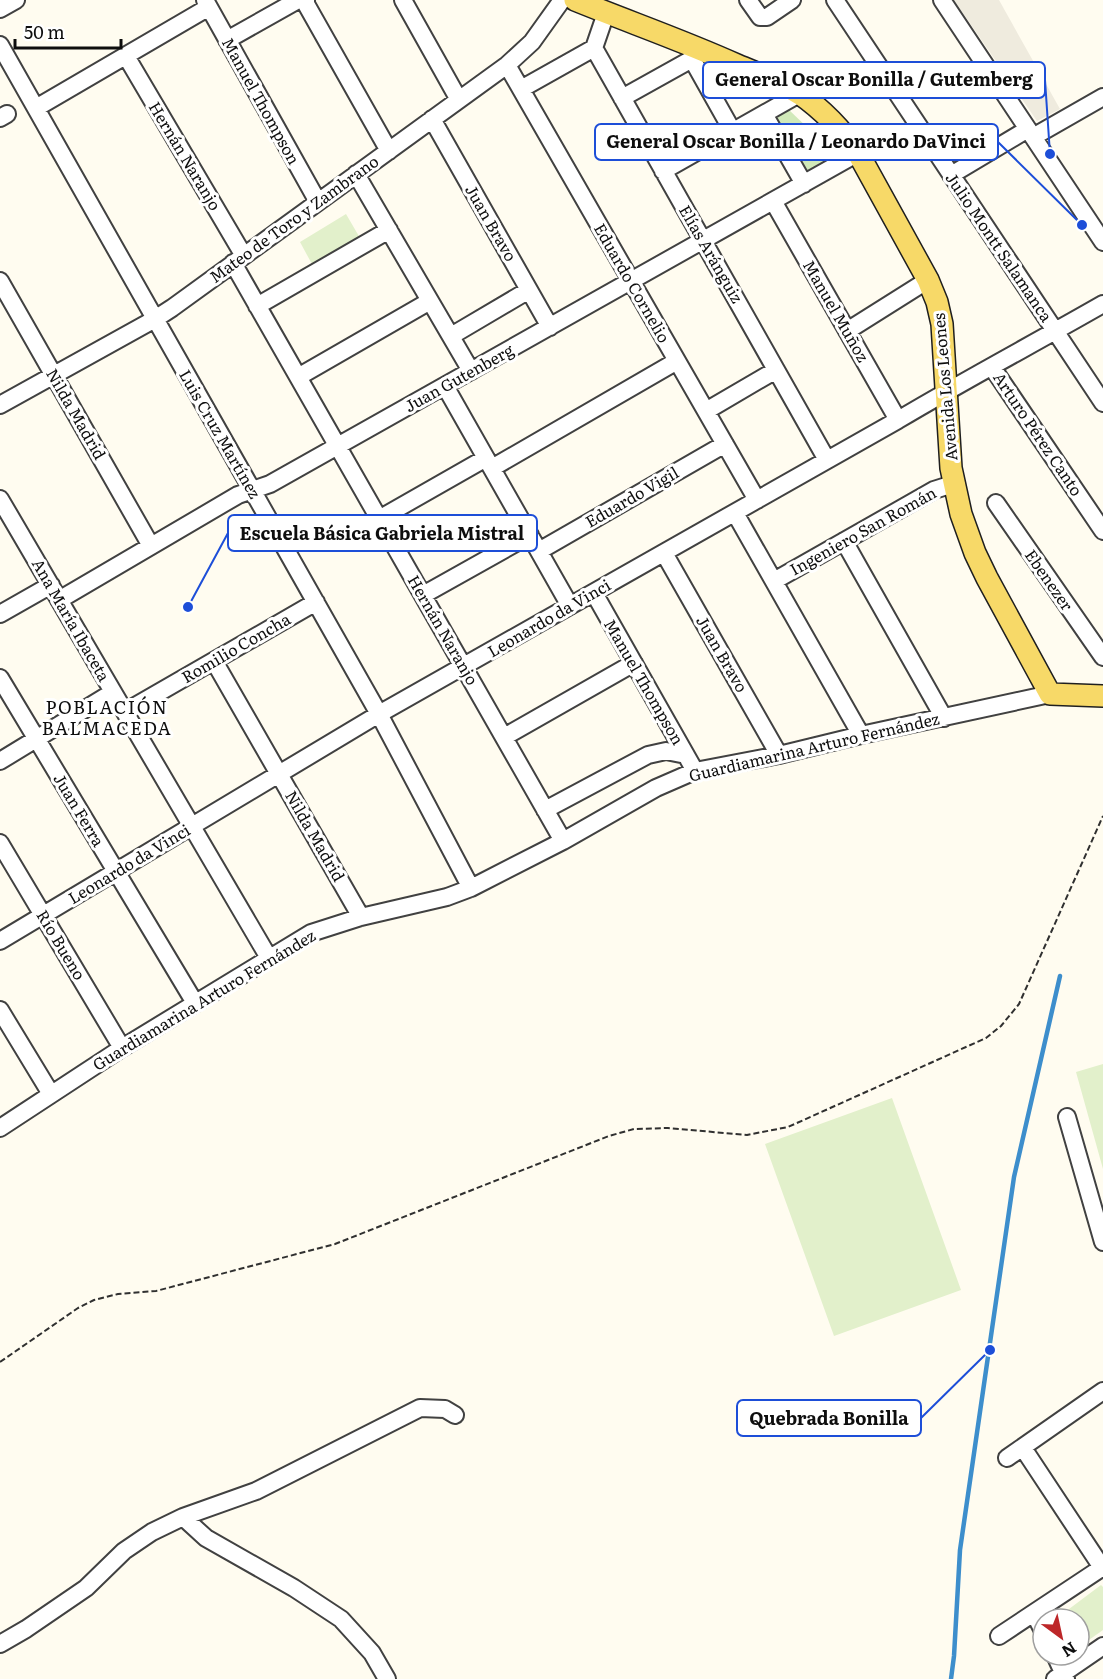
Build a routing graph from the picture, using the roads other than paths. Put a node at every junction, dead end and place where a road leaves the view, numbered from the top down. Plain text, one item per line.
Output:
1 (16, 0) edge
2 (298, 0) edge
3 (306, 0) edge
4 (402, 0) edge
5 (562, 0) edge
6 (575, 0) edge
7 (748, 0) edge
8 (792, 0) edge
9 (835, 0) edge
10 (942, 0) edge
11 (207, 4) edge
12 (0, 9) edge
13 (606, 13) junction
14 (227, 40) junction
15 (0, 45) edge
16 (594, 48) junction
17 (694, 53) junction
18 (126, 56) junction
19 (507, 65) junction
20 (521, 89) junction
21 (799, 94) junction
22 (1103, 97) edge
23 (622, 98) junction
24 (459, 100) junction
25 (36, 108) junction
26 (764, 114) junction
27 (432, 119) junction
28 (733, 132) junction
29 (1030, 133) junction
30 (389, 151) junction
31 (858, 153) junction
32 (663, 171) junction
33 (356, 174) junction
34 (951, 175) junction
35 (804, 184) junction
36 (773, 201) junction
37 (318, 202) junction
38 (389, 230) junction
39 (703, 241) junction
40 (1103, 242) edge
41 (238, 260) junction
42 (928, 280) junction
43 (0, 281) edge
44 (631, 281) junction
45 (529, 290) junction
46 (430, 301) junction
47 (1103, 304) edge
48 (257, 306) junction
49 (155, 319) junction
50 (550, 327) junction
51 (847, 330) junction
52 (1055, 332) junction
53 (451, 336) junction
54 (677, 361) junction
55 (992, 367) junction
56 (776, 370) junction
57 (471, 371) junction
58 (54, 375) junction
59 (298, 377) junction
60 (445, 386) junction
61 (947, 391) junction
62 (1103, 404) edge
63 (0, 405) edge
64 (706, 411) junction
65 (898, 420) junction
66 (724, 444) junction
67 (338, 446) junction
68 (827, 460) junction
69 (489, 463) junction
70 (953, 484) junction
71 (252, 490) junction
72 (0, 499) edge
73 (757, 501) junction
74 (996, 503) dead end
75 (735, 513) junction
76 (379, 519) junction
77 (1103, 531) edge
78 (530, 535) junction
79 (844, 541) junction
80 (151, 546) junction
81 (539, 551) junction
82 (664, 553) junction
83 (774, 581) junction
84 (55, 592) junction
85 (594, 593) junction
86 (423, 595) junction
87 (316, 602) junction
88 (570, 606) junction
89 (0, 615) edge
90 (1103, 657) edge
91 (214, 660) junction
92 (634, 663) junction
93 (464, 666) junction
94 (0, 678) edge
95 (113, 692) junction
96 (1050, 694) junction
97 (1103, 696) edge
98 (125, 712) junction
99 (379, 714) junction
100 (944, 718) junction
101 (861, 735) junction
102 (504, 737) junction
103 (37, 739) junction
104 (686, 755) junction
105 (779, 755) junction
106 (0, 762) edge
107 (695, 771) junction
108 (279, 774) junction
109 (545, 810) junction
110 (192, 826) junction
111 (563, 841) junction
112 (0, 843) edge
113 (116, 872) junction
114 (471, 888) junction
115 (43, 915) junction
116 (361, 917) junction
117 (0, 941) edge
118 (269, 958) junction
119 (195, 1003) junction
120 (0, 1010) edge
121 (122, 1048) junction
122 (51, 1094) junction
123 (1067, 1117) dead end
124 (0, 1128) edge
125 (1103, 1242) edge
126 (1101, 1396) edge
127 (455, 1415) dead end
128 (1023, 1448) junction
129 (1007, 1458) dead end
130 (183, 1517) junction
131 (1103, 1568) edge
132 (1043, 1607) edge
133 (1031, 1615) edge
134 (999, 1636) dead end
135 (0, 1644) edge
136 (1103, 1646) edge
137 (1062, 1677) edge
138 (387, 1679) edge

1 - 12 street
2 - 14 street
3 - 30 street
4 - 24 street
5 - 19 street, Mateo de Toro y Zambrano
6 - 13 main road, Avenida Los Leones
7 - 8 street
9 - 34 street, Julio Montt Salamanca
10 - 29 street
11 - 14 street, Manuel Thompson
11 - 18 street
13 - 16 street
13 - 17 main road, Avenida Los Leones
14 - 37 street, Manuel Thompson
15 - 25 street, Luis Cruz Martínez
16 - 20 street
16 - 23 street, Elías Aránguiz
17 - 21 main road, Avenida Los Leones
17 - 23 street
17 - 28 street
18 - 25 street
18 - 41 street, Hernán Naranjo
19 - 20 street, Eduardo Cornelio
19 - 24 street, Mateo de Toro y Zambrano
20 - 44 street, Eduardo Cornelio
21 - 26 street
21 - 31 main road, Avenida Los Leones
22 - 29 street
23 - 32 street, Elías Aránguiz
24 - 27 street, Mateo de Toro y Zambrano
25 - 49 street, Luis Cruz Martínez
26 - 28 street
26 - 35 street
27 - 30 street, Mateo de Toro y Zambrano
27 - 45 street, Juan Bravo
28 - 32 street
29 - 34 street
29 - 40 street
30 - 33 street, Mateo de Toro y Zambrano
31 - 35 street, Juan Gutenberg
31 - 42 main road, Avenida Los Leones
32 - 39 street, Elías Aránguiz
33 - 37 street, Mateo de Toro y Zambrano
33 - 38 street
34 - 52 street, Julio Montt Salamanca
35 - 36 street, Juan Gutenberg
36 - 39 street, Juan Gutenberg
36 - 51 street, Manuel Muñoz
37 - 41 street, Mateo de Toro y Zambrano
38 - 46 street
38 - 48 street
39 - 44 street, Juan Gutenberg
39 - 56 street, Elías Aránguiz
41 - 48 street, Hernán Naranjo
41 - 49 street, Mateo de Toro y Zambrano
42 - 51 street
42 - 61 main road, Avenida Los Leones
43 - 58 street, Nilda Madrid
44 - 50 street, Juan Gutenberg
44 - 54 street, Eduardo Cornelio
45 - 50 street, Juan Bravo
45 - 53 street
46 - 53 street
46 - 59 street
47 - 52 street, Leonardo da Vinci
48 - 59 street, Hernán Naranjo
49 - 58 street, Mateo de Toro y Zambrano
49 - 71 street, Luis Cruz Martínez
50 - 57 street, Juan Gutenberg
51 - 65 street, Manuel Muñoz
52 - 55 street, Leonardo da Vinci
52 - 62 street, Julio Montt Salamanca
53 - 57 street
54 - 64 street, Eduardo Cornelio
54 - 69 street
55 - 61 street, Leonardo da Vinci
55 - 77 street, Arturo Pérez Canto
56 - 64 street
56 - 68 street, Elías Aránguiz
57 - 60 street, Juan Gutenberg
58 - 63 street, Mateo de Toro y Zambrano
58 - 80 street, Nilda Madrid
59 - 67 street, Hernán Naranjo
60 - 67 street, Juan Gutenberg
60 - 69 street
61 - 65 street, Leonardo da Vinci
61 - 70 main road, Avenida Los Leones
64 - 66 street, Eduardo Cornelio
65 - 68 street, Leonardo da Vinci
66 - 73 street, Eduardo Cornelio
66 - 81 street, Eduardo Vigil
67 - 71 street, Juan Gutenberg
67 - 76 street, Hernán Naranjo
68 - 73 street, Leonardo da Vinci
69 - 76 street
69 - 78 street
70 - 79 street, Ingeniero San Román
70 - 96 main road, Avenida Los Leones
71 - 80 street, Juan Gutenberg
71 - 87 street, Luis Cruz Martínez
72 - 84 street, Ana María Ibaceta
73 - 75 street, Leonardo da Vinci
74 - 90 street, Ebenezer
75 - 82 street, Leonardo da Vinci
75 - 83 street
76 - 86 street, Hernán Naranjo
78 - 81 street
78 - 86 street
79 - 83 street, Ingeniero San Román
79 - 100 street
80 - 84 street, Juan Gutenberg
81 - 88 street
82 - 85 street, Leonardo da Vinci
82 - 105 street, Juan Bravo
83 - 101 street
84 - 89 street, Juan Gutenberg
84 - 95 street, Ana María Ibaceta
85 - 88 street, Leonardo da Vinci
85 - 92 street, Manuel Thompson
86 - 93 street, Hernán Naranjo
87 - 91 street, Romilio Concha
87 - 99 street, Luis Cruz Martínez
88 - 93 street, Leonardo da Vinci
91 - 98 street, Romilio Concha
91 - 108 street, Nilda Madrid
92 - 102 street
92 - 104 street, Manuel Thompson
93 - 99 street, Leonardo da Vinci
93 - 102 street, Hernán Naranjo
94 - 103 street, Juan Ferra
95 - 98 street, Ana María Ibaceta
95 - 103 street
96 - 97 main road, Guardiamarina Arturo Fernández
96 - 100 street, Guardiamarina Arturo Fernández
98 - 110 street, Ana María Ibaceta
99 - 108 street, Leonardo da Vinci
99 - 114 street, Luis Cruz Martínez
100 - 101 street, Guardiamarina Arturo Fernández
101 - 105 street, Guardiamarina Arturo Fernández
102 - 109 street, Hernán Naranjo
103 - 106 street
103 - 113 street, Juan Ferra
104 - 107 street, Manuel Thompson
104 - 109 street, Guardiamarina Arturo Fernández
105 - 107 street, Guardiamarina Arturo Fernández
107 - 111 street, Guardiamarina Arturo Fernández
108 - 110 street, Leonardo da Vinci
108 - 116 street, Nilda Madrid
109 - 111 street, Hernán Naranjo
110 - 113 street, Leonardo da Vinci
110 - 118 street, Ana María Ibaceta
111 - 114 street, Guardiamarina Arturo Fernández
112 - 115 street, Río Bueno
113 - 115 street, Leonardo da Vinci
113 - 119 street, Juan Ferra
114 - 116 street, Guardiamarina Arturo Fernández
115 - 117 street, Leonardo da Vinci
115 - 121 street, Río Bueno
116 - 118 street, Guardiamarina Arturo Fernández
118 - 119 street, Guardiamarina Arturo Fernández
119 - 121 street, Guardiamarina Arturo Fernández
120 - 122 street
121 - 122 street, Guardiamarina Arturo Fernández
122 - 124 street, Guardiamarina Arturo Fernández
123 - 125 street
126 - 128 street
127 - 130 street
128 - 129 street
128 - 131 street
130 - 135 street
130 - 138 street
131 - 132 street
133 - 134 street
136 - 137 street

